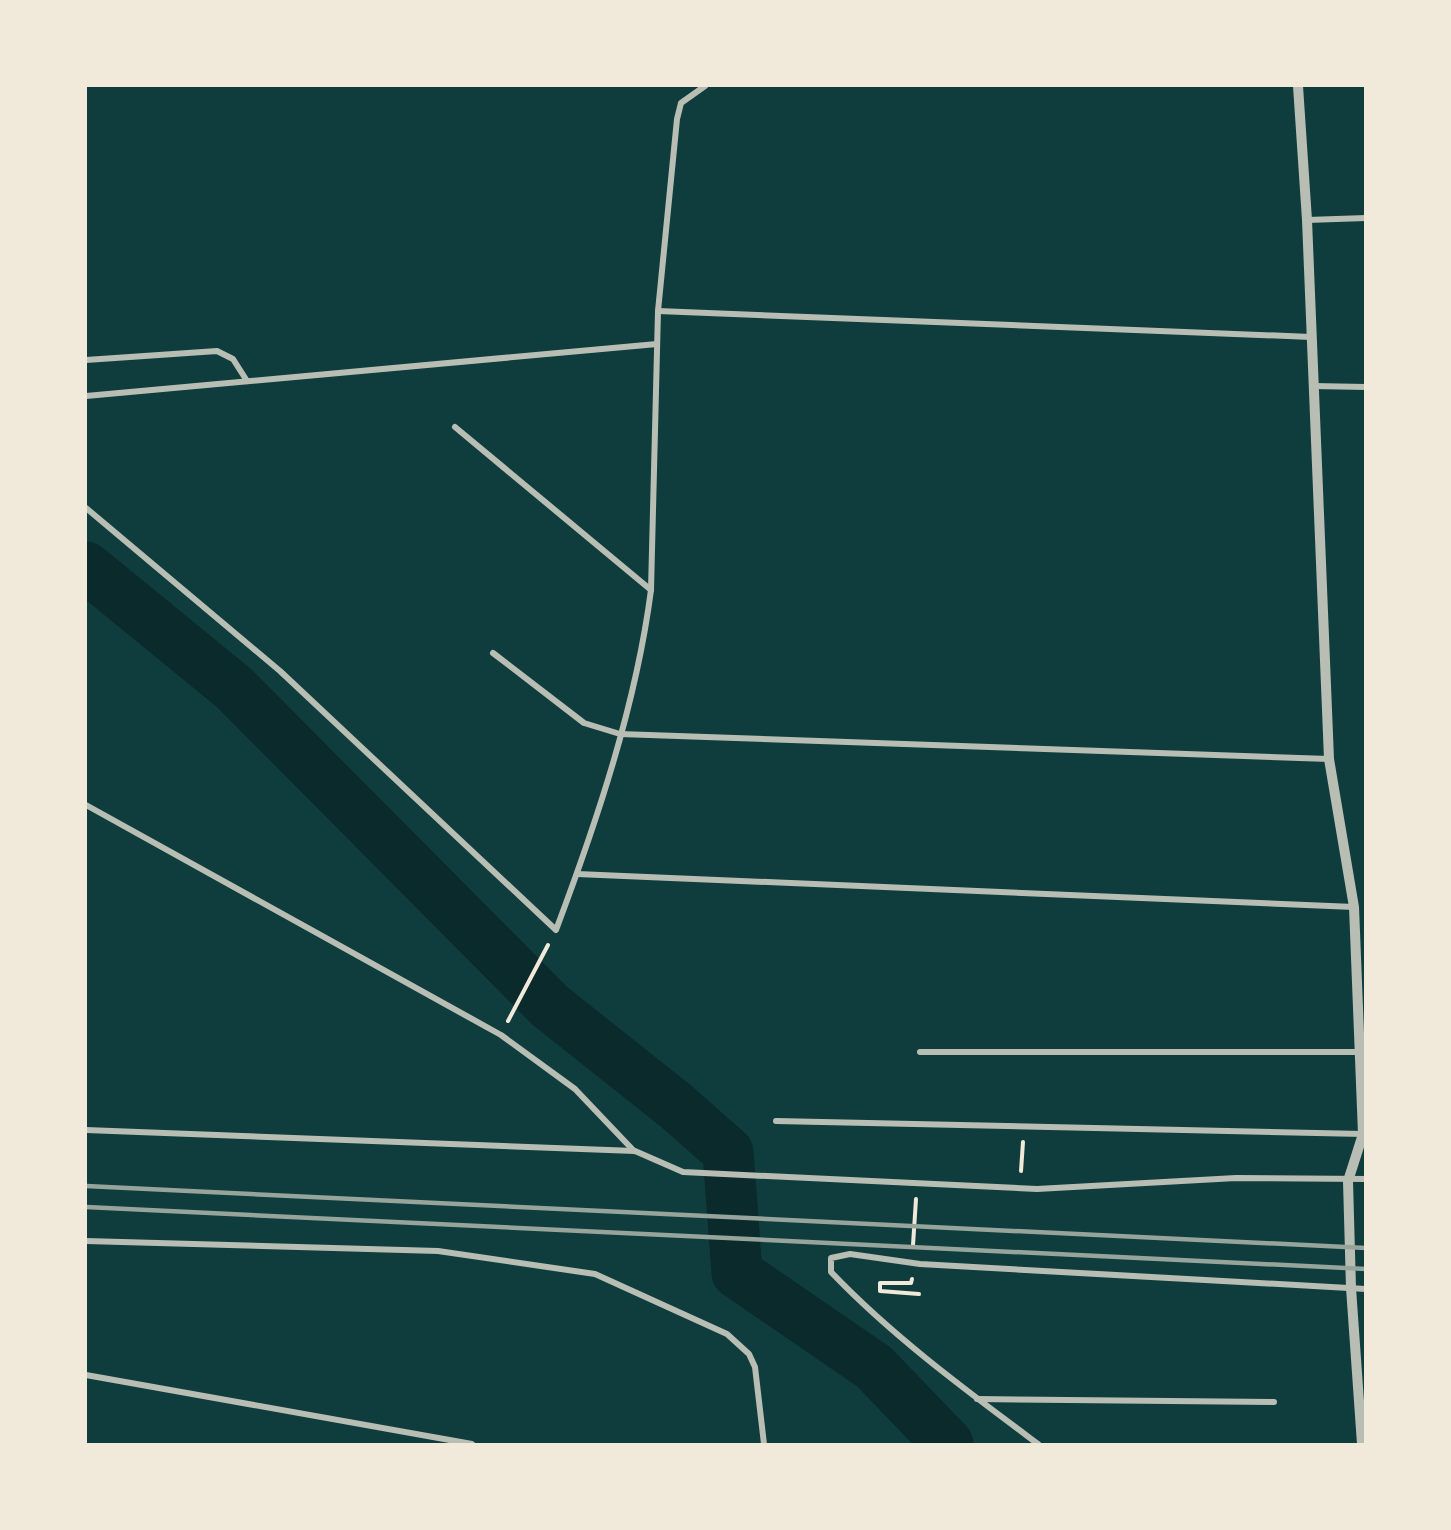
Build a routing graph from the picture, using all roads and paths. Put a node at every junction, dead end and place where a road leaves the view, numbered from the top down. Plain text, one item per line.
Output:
1 (705, 86) edge
2 (1298, 86) edge
3 (1365, 218) edge
4 (1307, 220) junction
5 (658, 312) junction
6 (1311, 338) junction
7 (657, 344) junction
8 (86, 360) edge
9 (247, 381) junction
10 (1313, 386) junction
11 (1365, 387) edge
12 (86, 396) edge
13 (455, 427) dead end
14 (86, 508) edge
15 (651, 590) junction
16 (493, 653) dead end
17 (620, 734) junction
18 (1329, 759) junction
19 (86, 805) edge
20 (577, 874) junction
21 (1354, 907) junction
22 (548, 945) dead end
23 (516, 1006) dead end
24 (920, 1052) dead end
25 (1360, 1052) junction
26 (776, 1121) dead end
27 (1025, 1127) junction
28 (86, 1130) edge
29 (1363, 1134) junction
30 (635, 1151) junction
31 (1365, 1179) edge
32 (1348, 1180) junction
33 (1037, 1189) junction
34 (916, 1196) dead end
35 (86, 1241) edge
36 (913, 1251) dead end
37 (920, 1264) junction
38 (912, 1273) dead end
39 (1350, 1288) junction
40 (1365, 1288) edge
41 (919, 1294) junction
42 (853, 1295) junction
43 (86, 1375) edge
44 (976, 1399) junction
45 (1274, 1402) dead end
46 (1363, 1441) edge
47 (472, 1444) edge
48 (764, 1444) edge
49 (1038, 1444) edge

1 - 5 street
2 - 4 street
3 - 4 street
4 - 6 street
5 - 6 street
5 - 7 street
6 - 10 street
7 - 9 street
7 - 15 street
8 - 9 street
9 - 12 street
10 - 11 street
10 - 18 street
13 - 15 street
14 - 20 street
15 - 17 street
16 - 17 street
17 - 18 street
17 - 20 street
18 - 21 street
19 - 30 street
20 - 21 street
21 - 25 street
22 - 23 path
24 - 25 street
25 - 29 street
26 - 27 street
27 - 29 street
27 - 33 path
28 - 30 street
29 - 32 street
30 - 33 street
31 - 32 street
32 - 33 street
32 - 39 street
34 - 36 path
35 - 48 street
37 - 39 street
37 - 41 path
37 - 42 street
38 - 41 path
39 - 40 street
39 - 46 street
41 - 42 path
42 - 44 street
43 - 47 street
44 - 45 street
44 - 49 street

